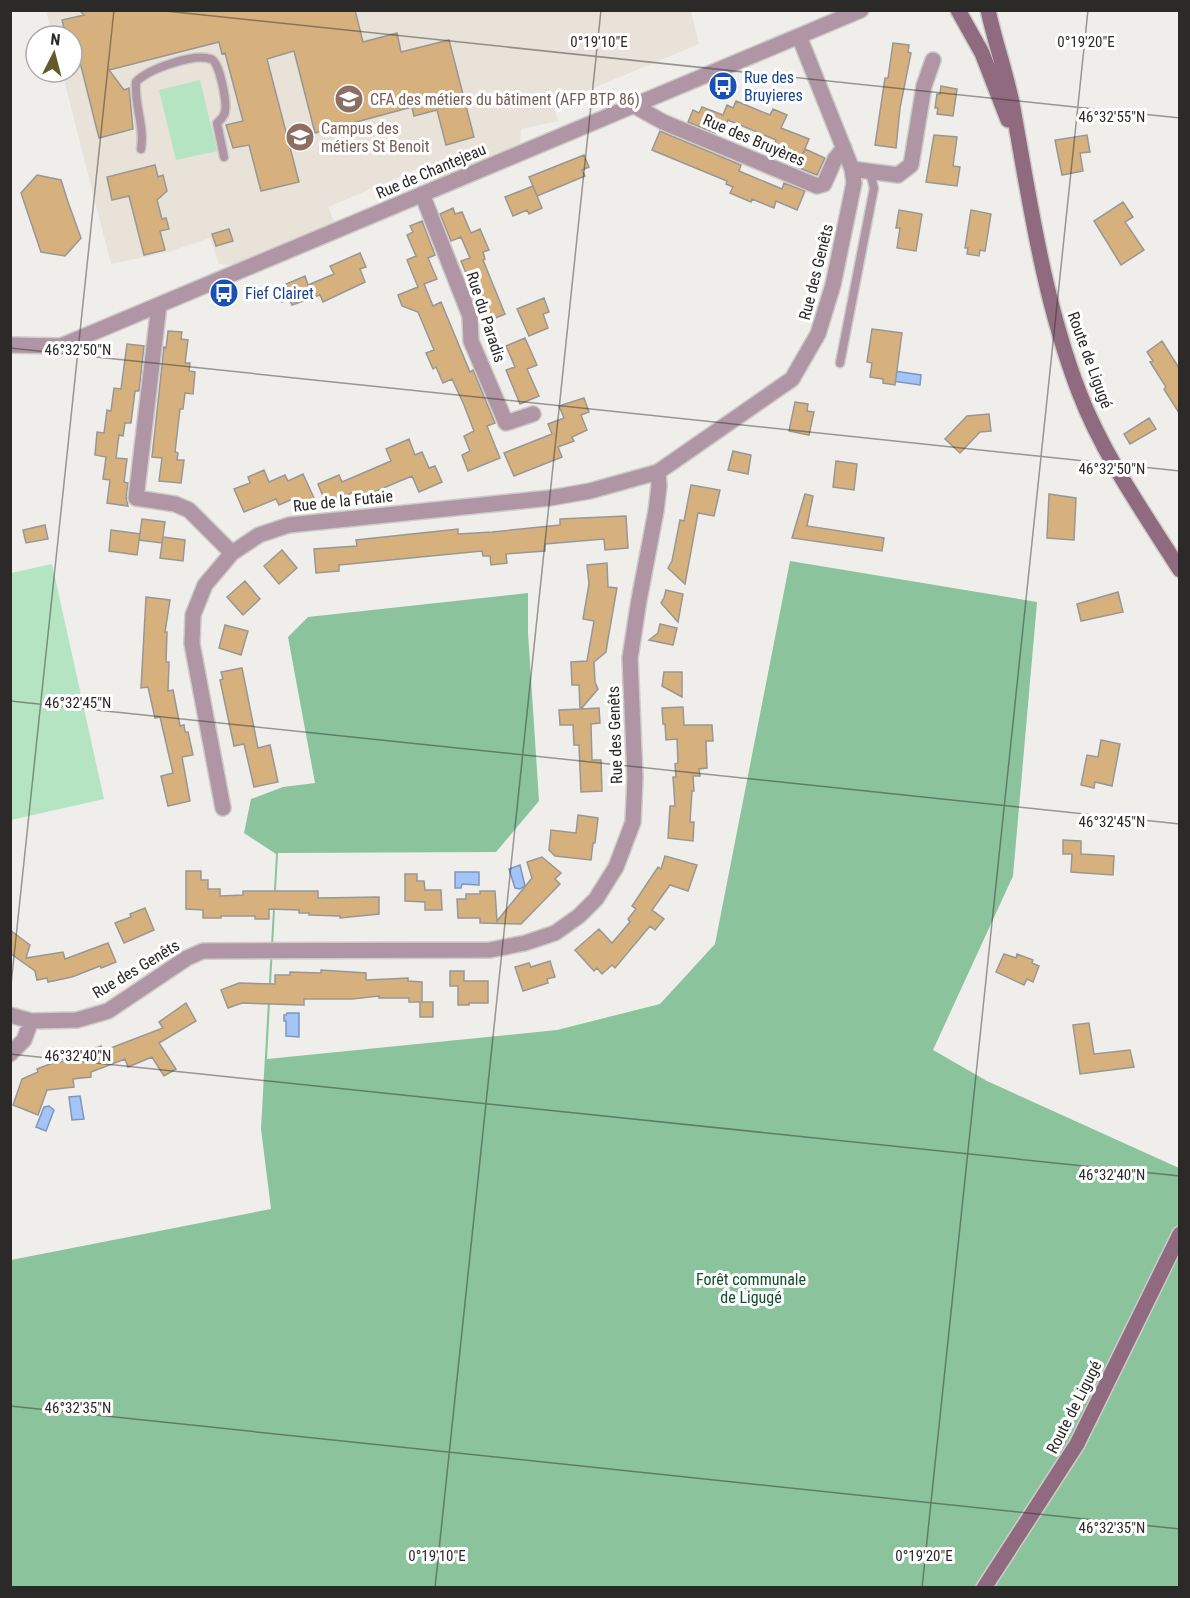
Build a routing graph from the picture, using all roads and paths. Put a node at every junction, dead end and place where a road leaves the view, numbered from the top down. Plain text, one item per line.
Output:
1 (861, 10) edge
2 (958, 10) edge
3 (988, 10) edge
4 (799, 36) junction
5 (933, 60) dead end
6 (633, 105) junction
7 (1018, 142) junction
8 (844, 148) junction
9 (141, 149) dead end
10 (224, 157) dead end
11 (852, 169) junction
12 (870, 172) junction
13 (422, 194) junction
14 (159, 305) junction
15 (10, 345) edge
16 (840, 363) dead end
17 (533, 414) dead end
18 (658, 472) junction
19 (232, 554) junction
20 (1179, 570) edge
21 (224, 808) dead end
22 (10, 1015) edge
23 (31, 1021) junction
24 (10, 1054) edge
25 (1179, 1234) edge
26 (984, 1587) edge

1 - 4 street, Rue de Chantejeau
2 - 7 street, Route de Ligugé
3 - 7 street, Route de Ligugé
4 - 6 street, Rue de Chantejeau
4 - 8 street, Rue des Genêts
5 - 12 street
6 - 8 street, Rue des Bruyères
6 - 13 street, Rue de Chantejeau
7 - 20 street, Route de Ligugé
8 - 11 street, Rue des Genêts
9 - 10 lane
11 - 12 street
11 - 18 street, Rue des Genêts
12 - 16 lane
13 - 14 street, Rue de Chantejeau
13 - 17 street, Rue du Paradis
14 - 15 street, Rue de Chantejeau
14 - 19 street
18 - 19 street, Rue de la Futaie
18 - 23 street, Rue des Genêts
19 - 21 street, Rue de la Futaie
22 - 23 street, Rue des Genêts
23 - 24 street
25 - 26 street, Route de Ligugé

